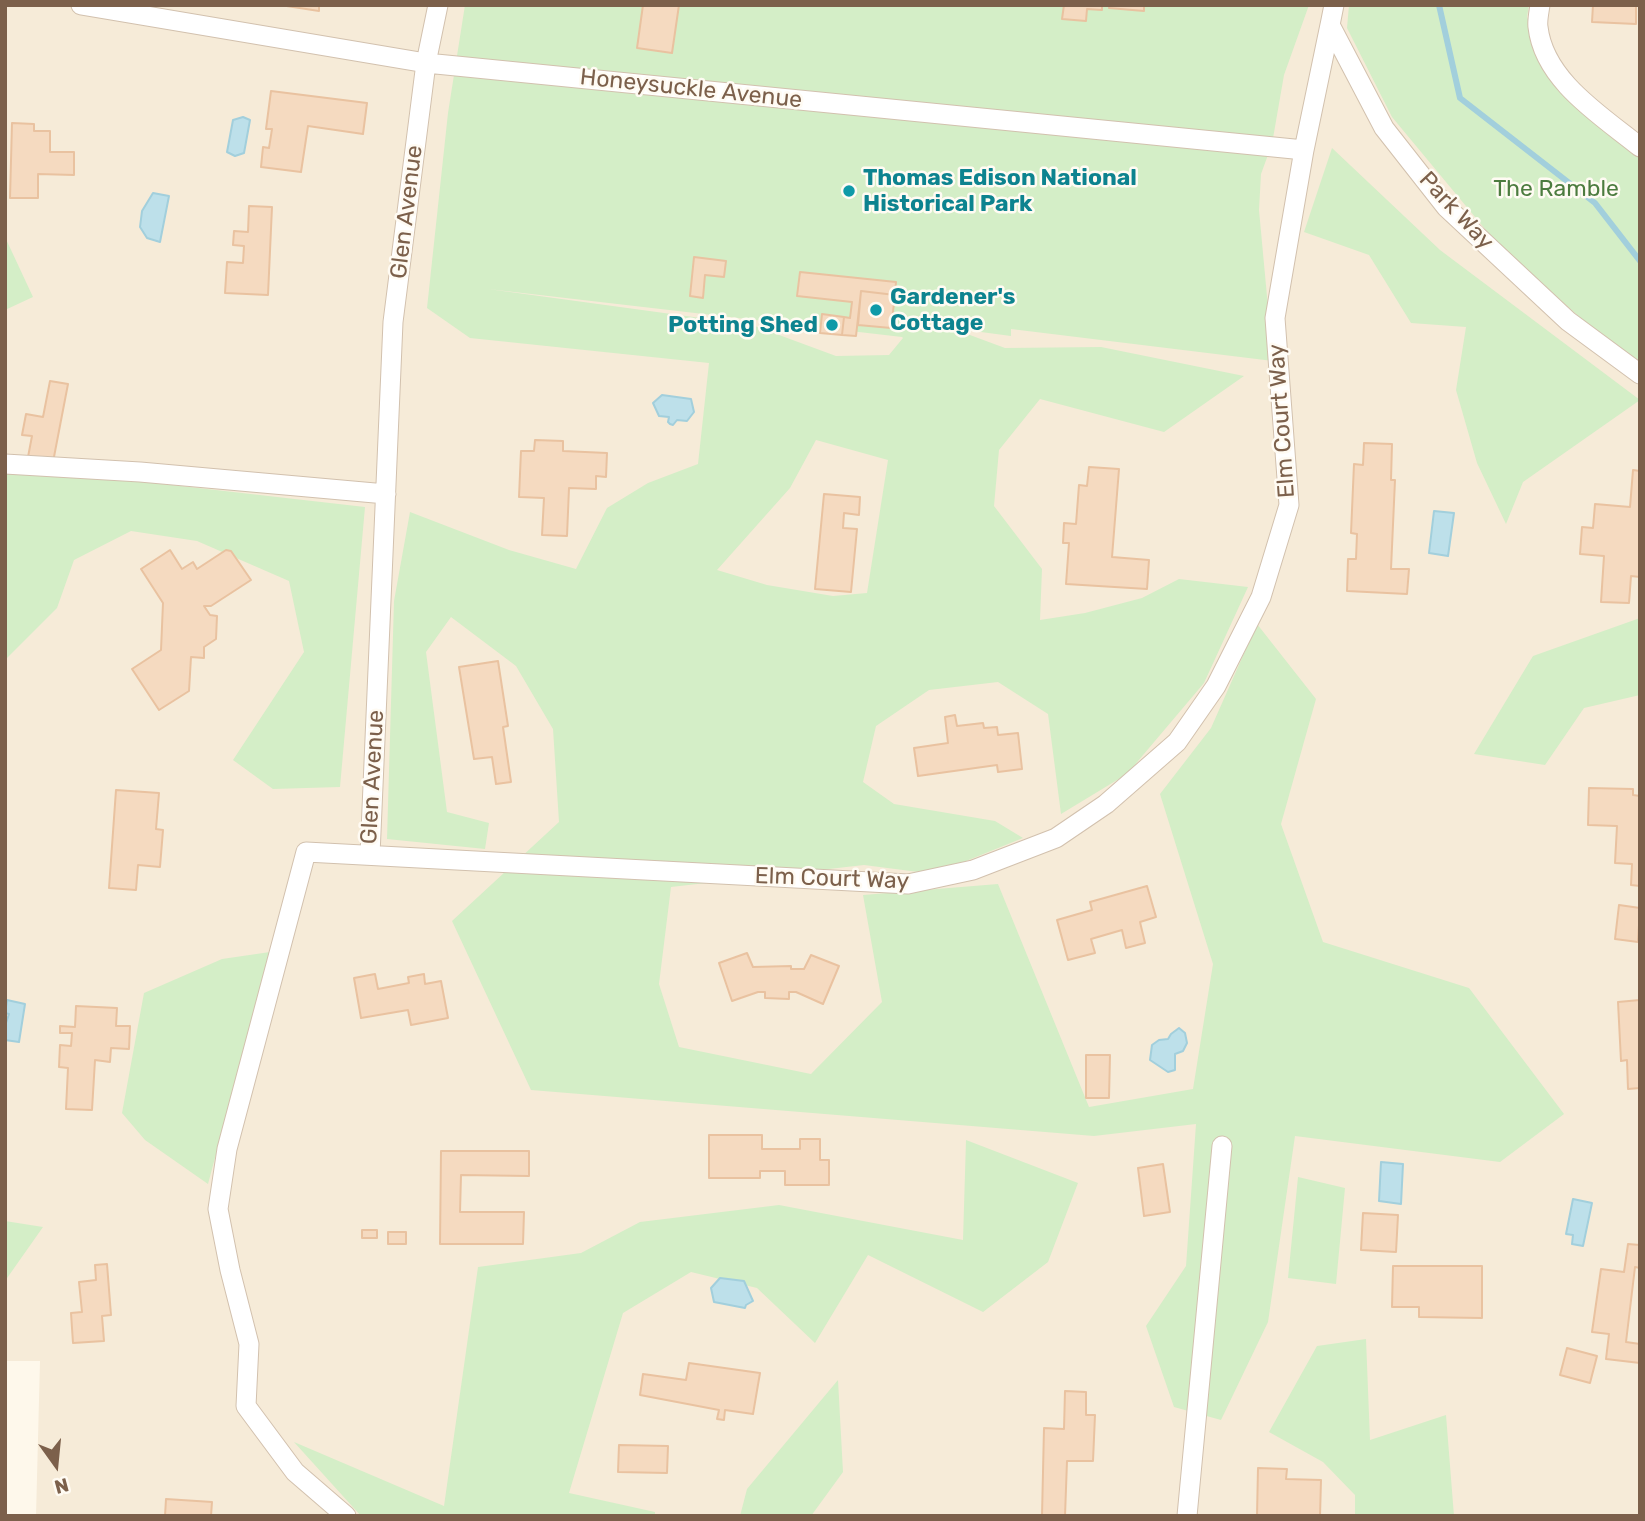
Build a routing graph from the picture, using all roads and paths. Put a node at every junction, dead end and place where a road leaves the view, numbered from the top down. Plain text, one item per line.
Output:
1 (81, 5) edge
2 (438, 5) edge
3 (1334, 5) edge
4 (1540, 5) edge
5 (1330, 25) junction
6 (426, 63) junction
7 (1640, 147) edge
8 (1304, 150) junction
9 (1640, 374) edge
10 (5, 464) edge
11 (386, 494) junction
12 (370, 855) junction
13 (1222, 1146) dead end
14 (346, 1516) edge
15 (1187, 1516) edge

1 - 6 street, Honeysuckle Avenue
2 - 6 street, Glen Avenue
3 - 5 street
4 - 7 street
5 - 8 street, Elm Court Way
5 - 9 street, Park Way
6 - 8 street, Honeysuckle Avenue
6 - 11 street, Glen Avenue
8 - 12 street, Elm Court Way
10 - 11 street
11 - 12 street, Glen Avenue
12 - 14 street, Glen Avenue
13 - 15 street

